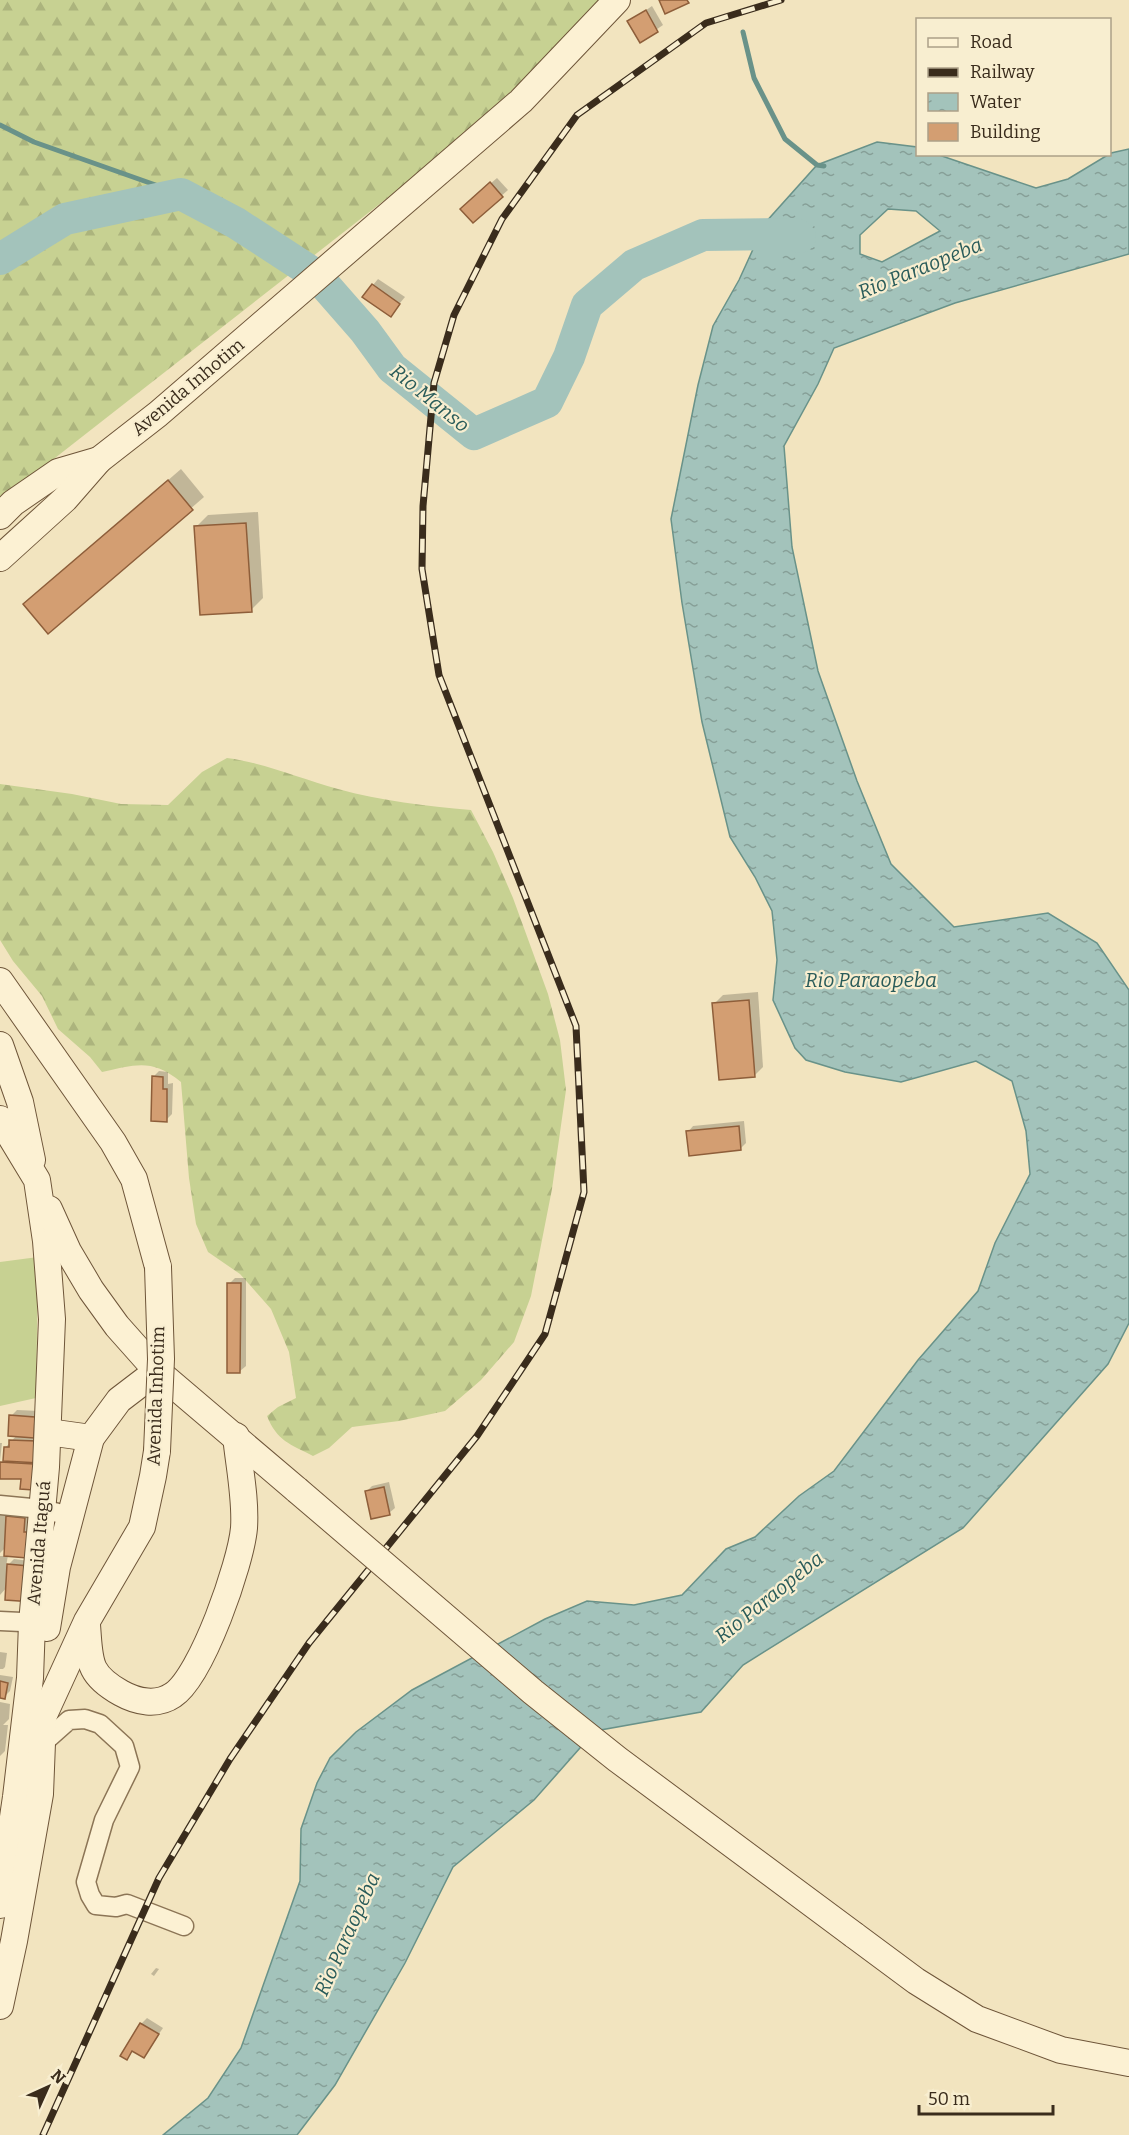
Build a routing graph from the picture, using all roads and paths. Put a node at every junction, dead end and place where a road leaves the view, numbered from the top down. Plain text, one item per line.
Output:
1 (617, 0) edge
2 (99, 460) junction
3 (0, 516) edge
4 (0, 558) edge
5 (0, 981) edge
6 (0, 1045) edge
7 (0, 1119) edge
8 (37, 1180) junction
9 (157, 1371) junction
10 (48, 1432) junction
11 (236, 1436) junction
12 (91, 1438) junction
13 (0, 1505) edge
14 (42, 1509) junction
15 (70, 1516) junction
16 (0, 1621) edge
17 (87, 1621) junction
18 (40, 1623) junction
19 (43, 1718) junction
20 (42, 1744) junction
21 (0, 1905) edge
22 (184, 1926) dead end
23 (0, 2006) edge
24 (1129, 2063) edge

1 - 2 main road, Avenida Inhotim
2 - 3 main road, Avenida Inhotim
2 - 4 main road, Avenida Inhotim
5 - 17 main road, Avenida Inhotim, bridge
6 - 8 main road
7 - 8 main road
8 - 9 main road
8 - 10 main road, Avenida Itaguá
9 - 11 main road
9 - 12 main road
10 - 12 main road
10 - 14 main road, Avenida Itaguá
11 - 17 main road
11 - 24 main road, bridge
12 - 15 main road
13 - 14 street
14 - 15 street
14 - 18 main road, Avenida Itaguá
15 - 18 main road
16 - 18 street
17 - 19 main road, Avenida Inhotim
18 - 19 main road
18 - 21 main road, Avenida Itaguá
19 - 20 main road, Avenida Inhotim
20 - 22 street
20 - 23 main road, Avenida Inhotim

